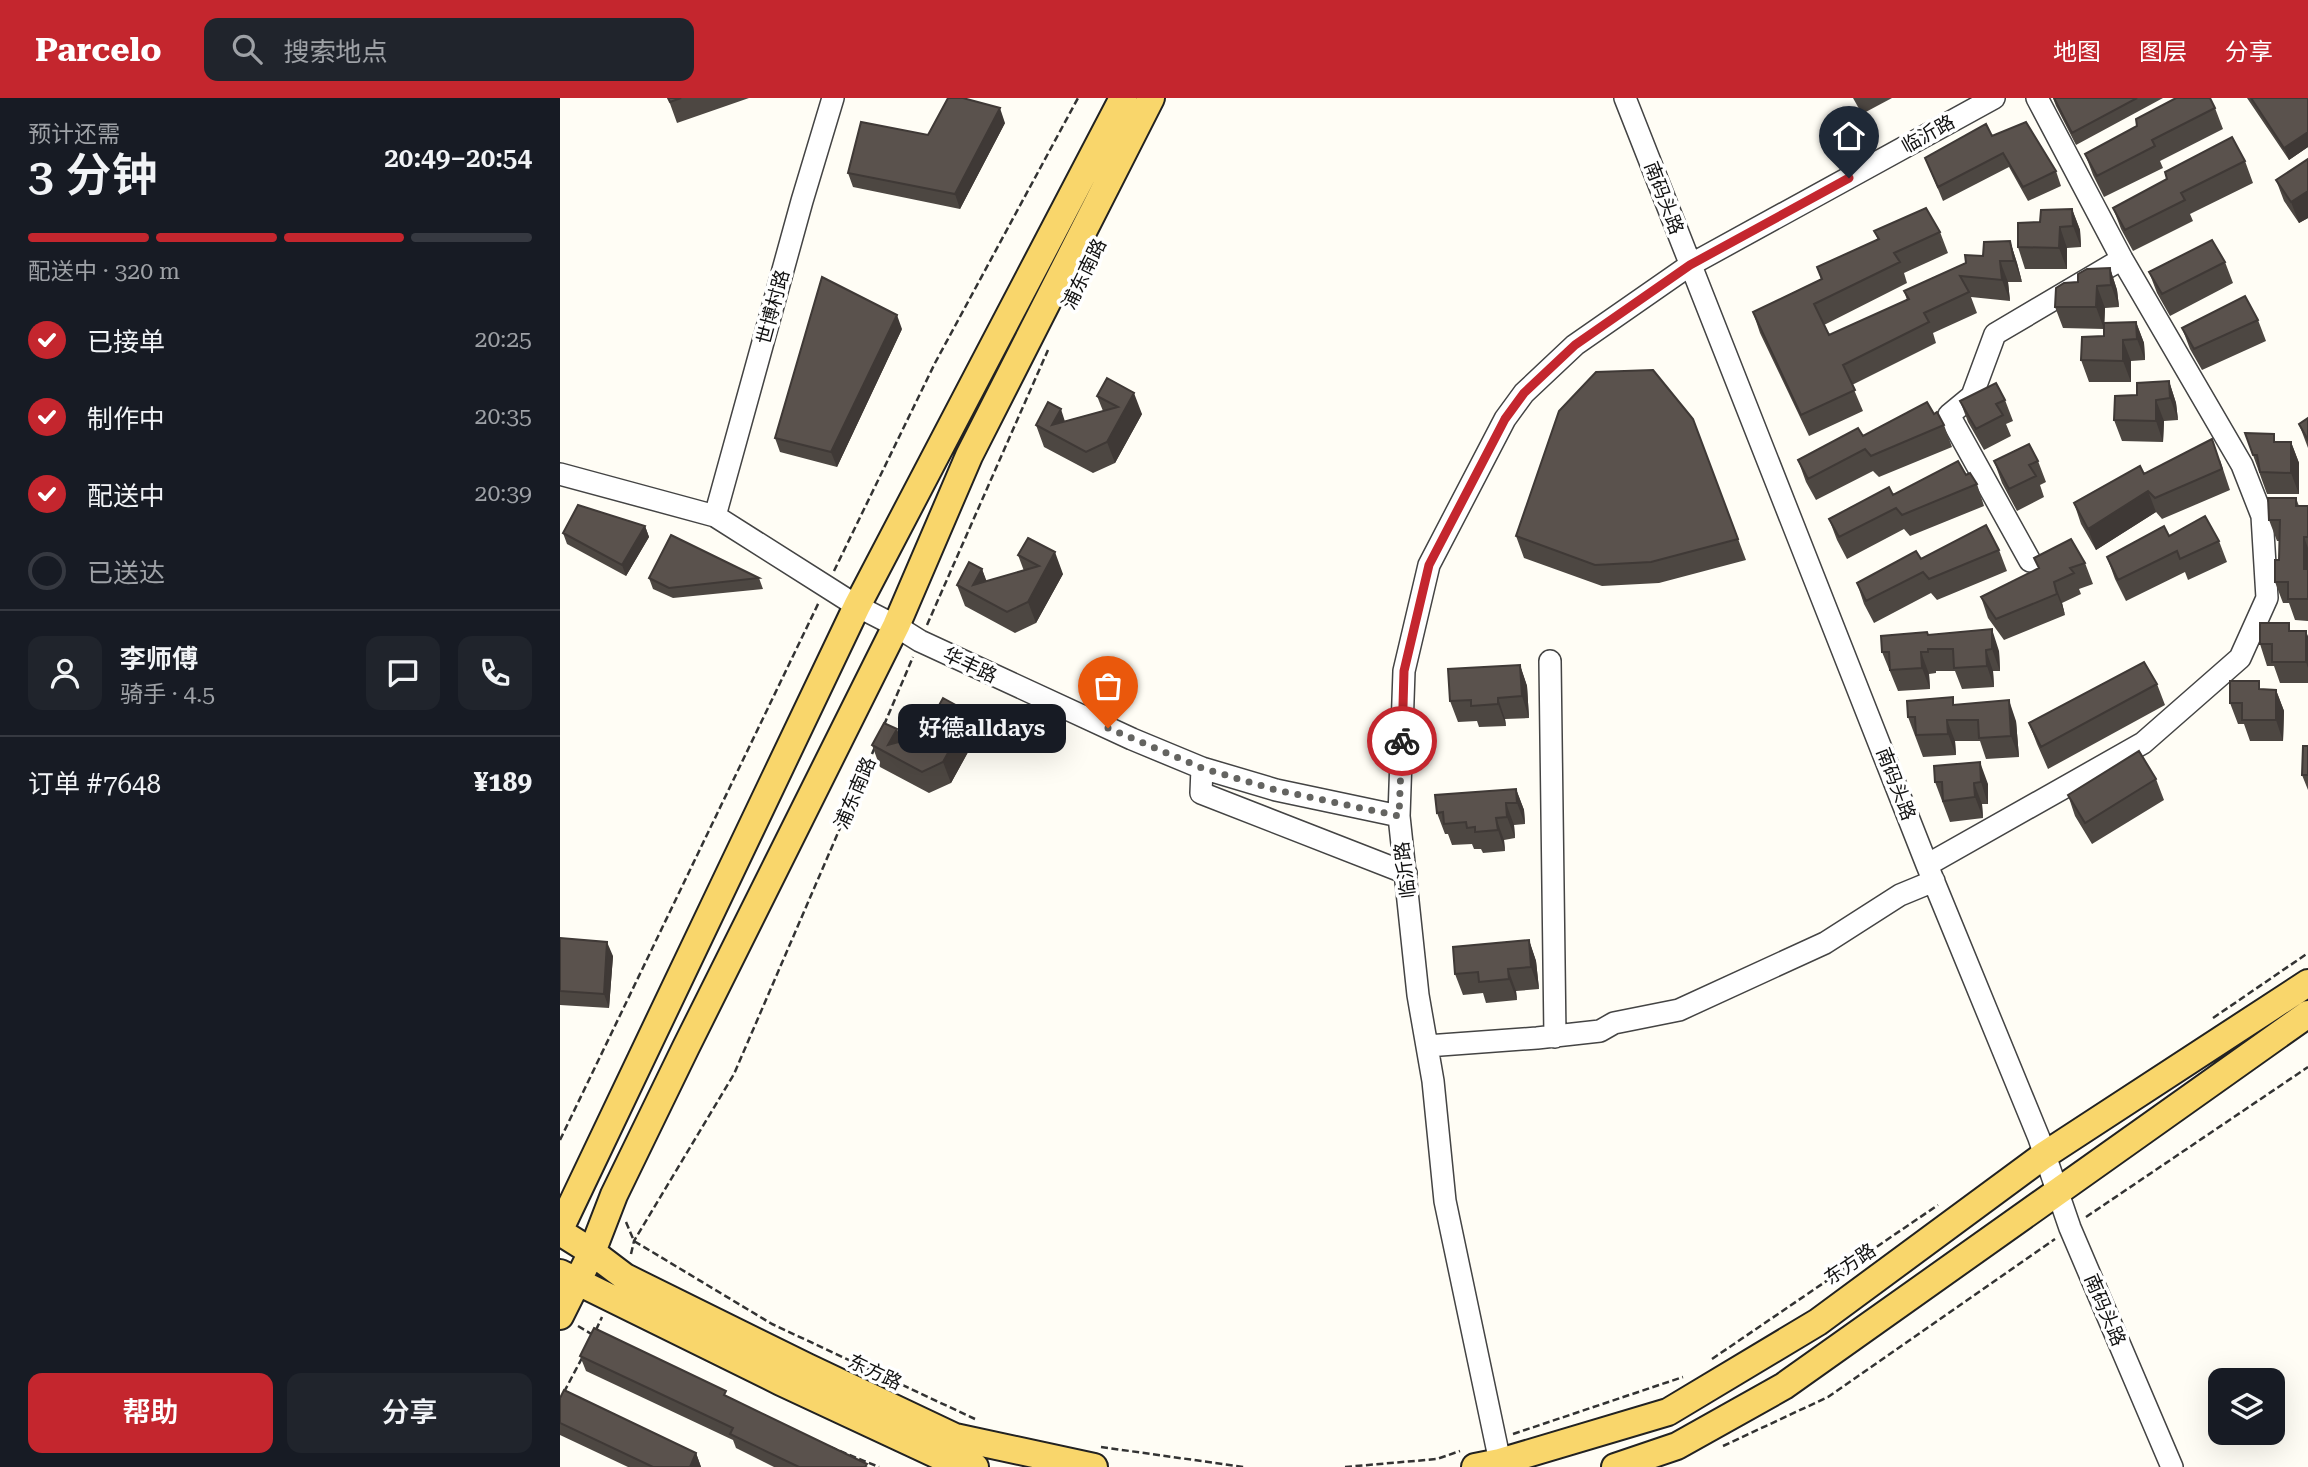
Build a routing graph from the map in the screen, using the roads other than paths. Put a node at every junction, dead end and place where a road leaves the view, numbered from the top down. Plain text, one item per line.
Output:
1 (833, 98) edge
2 (1123, 98) edge
3 (1151, 98) edge
4 (1625, 98) edge
5 (1994, 98) edge
6 (2037, 98) edge
7 (2122, 259) junction
8 (1690, 265) junction
9 (560, 474) edge
10 (715, 516) junction
11 (2030, 561) dead end
12 (857, 606) junction
13 (896, 625) junction
14 (1550, 661) dead end
15 (1202, 768) junction
16 (1399, 816) junction
17 (1406, 873) junction
18 (1930, 873) junction
19 (2308, 983) edge
20 (2308, 1014) edge
21 (1555, 1037) junction
22 (1427, 1046) junction
23 (2043, 1156) junction
24 (2057, 1192) junction
25 (560, 1230) edge
26 (592, 1252) junction
27 (568, 1278) edge
28 (560, 1316) edge
29 (1096, 1457) edge
30 (1487, 1457) edge
31 (975, 1467) edge
32 (1615, 1467) edge
33 (2172, 1467) edge

1 - 10 street, 世博村路
2 - 12 main road
3 - 13 main road, 浦东南路
4 - 8 street, 南码头路
5 - 8 street, 临沂路
6 - 7 street
7 - 11 street
7 - 18 street
8 - 16 street, 临沂路
8 - 18 street, 南码头路
9 - 10 street, 华丰路
10 - 12 street, 华丰路
12 - 13 street, 华丰路
12 - 25 main road
13 - 15 street, 华丰路
13 - 26 main road, 浦东南路
14 - 21 street
15 - 16 street, 华丰路
15 - 17 street
16 - 17 street, 临沂路
17 - 22 street, 临沂路
18 - 21 street
18 - 23 street, 南码头路
19 - 23 main road, 东方路
20 - 24 main road
21 - 22 street
22 - 30 street, 临沂路
23 - 24 street, 南码头路
23 - 30 main road, 东方路
24 - 32 main road
24 - 33 street, 南码头路
25 - 26 main road, 东方路
26 - 27 main road, 浦东南路
26 - 29 main road, 东方路
27 - 28 main road, 浦东南路
27 - 31 main road

